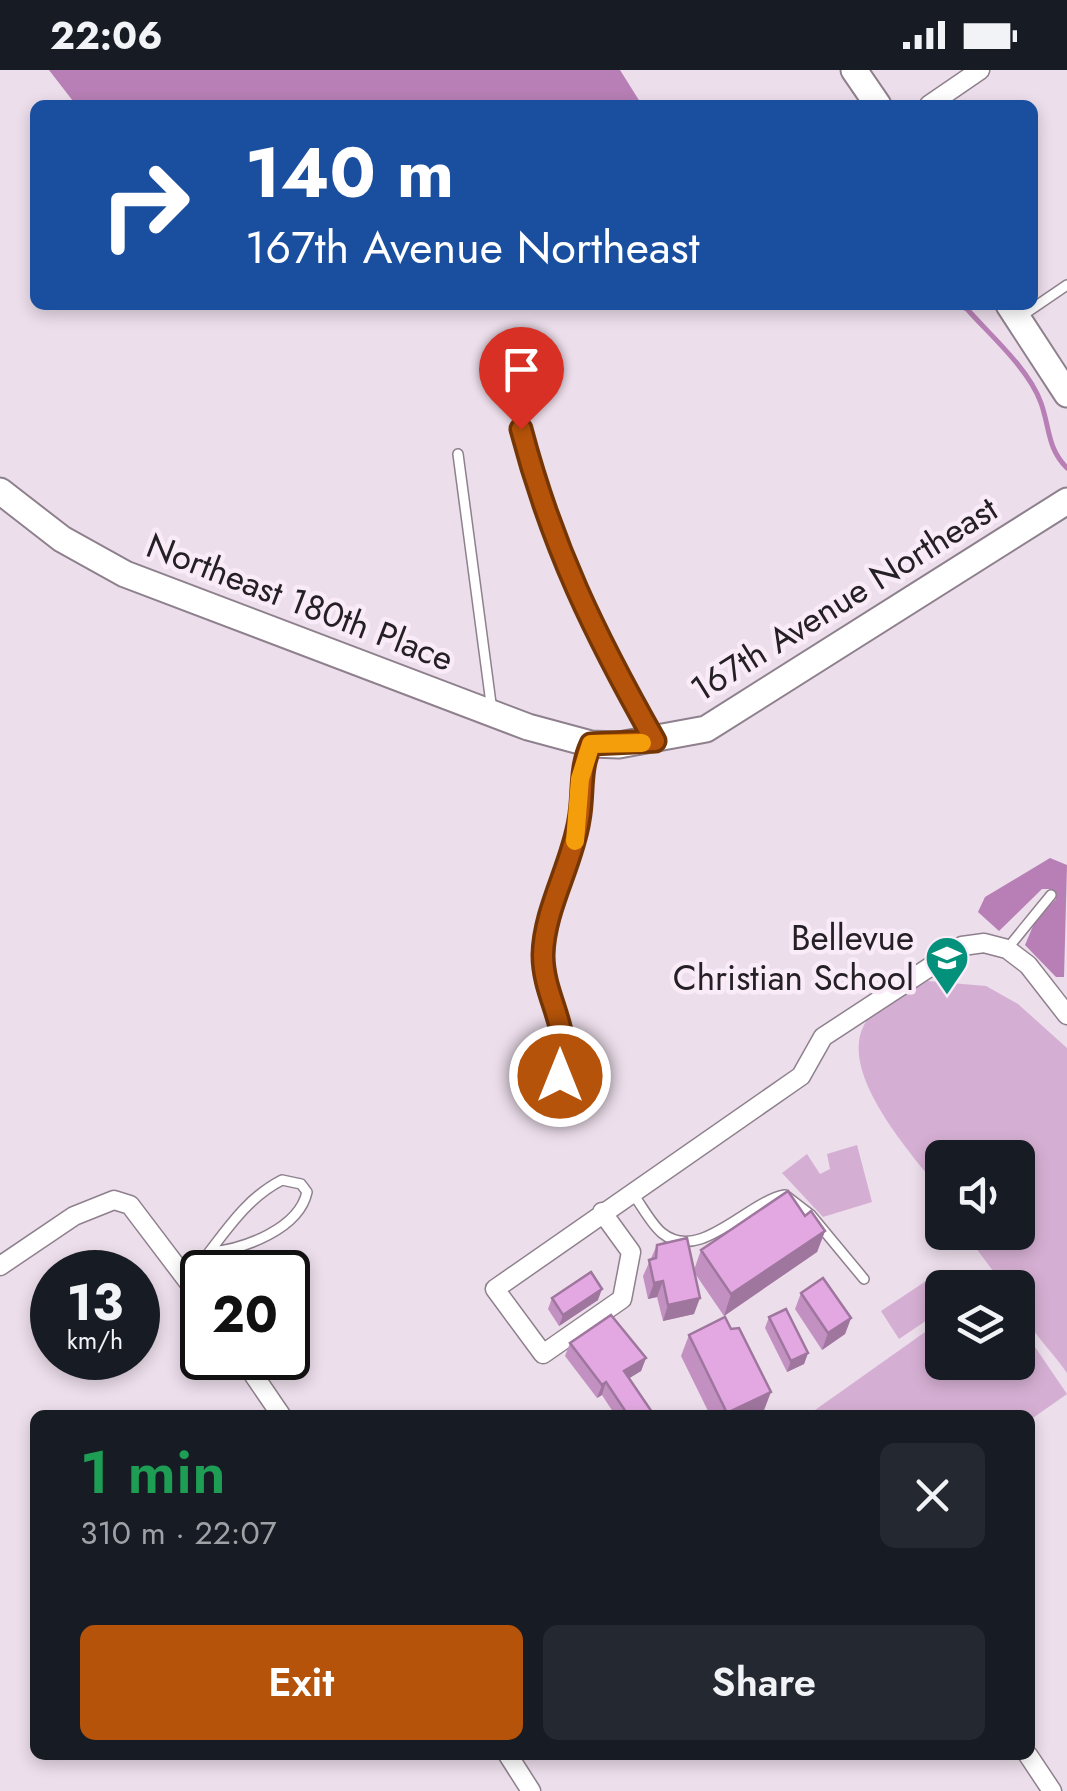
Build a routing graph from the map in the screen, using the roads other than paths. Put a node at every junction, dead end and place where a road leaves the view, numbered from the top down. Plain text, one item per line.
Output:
1 (854, 70) edge
2 (980, 70) edge
3 (875, 100) edge
4 (936, 100) edge
5 (1067, 284) edge
6 (1038, 299) edge
7 (1013, 312) edge
8 (1067, 394) edge
9 (514, 404) dead end
10 (458, 454) dead end
11 (0, 491) edge
12 (1067, 501) edge
13 (492, 714) junction
14 (655, 741) junction
15 (591, 744) junction
16 (1051, 895) dead end
17 (1007, 950) junction
18 (1067, 1016) edge
19 (560, 1076) dead end
20 (632, 1192) junction
21 (602, 1212) junction
22 (211, 1252) joint
23 (0, 1266) edge
24 (180, 1268) edge
25 (864, 1280) dead end
26 (257, 1380) edge
27 (278, 1410) edge
28 (511, 1760) edge
29 (1031, 1760) edge
30 (531, 1791) edge
31 (1052, 1791) edge

1 - 3 street
2 - 4 street
5 - 6 lane
7 - 8 street
9 - 14 lane
10 - 13 lane
11 - 13 street, Northeast 180th Place
12 - 14 street, 167th Avenue Northeast
13 - 15 street, Northeast 180th Place
14 - 15 street, 167th Avenue Northeast
15 - 19 lane
16 - 17 lane
17 - 18 street
17 - 20 street
20 - 21 street
20 - 25 lane
21 - 21 street
22 - 22 lane
23 - 24 street
26 - 27 street
28 - 30 street
29 - 31 street

